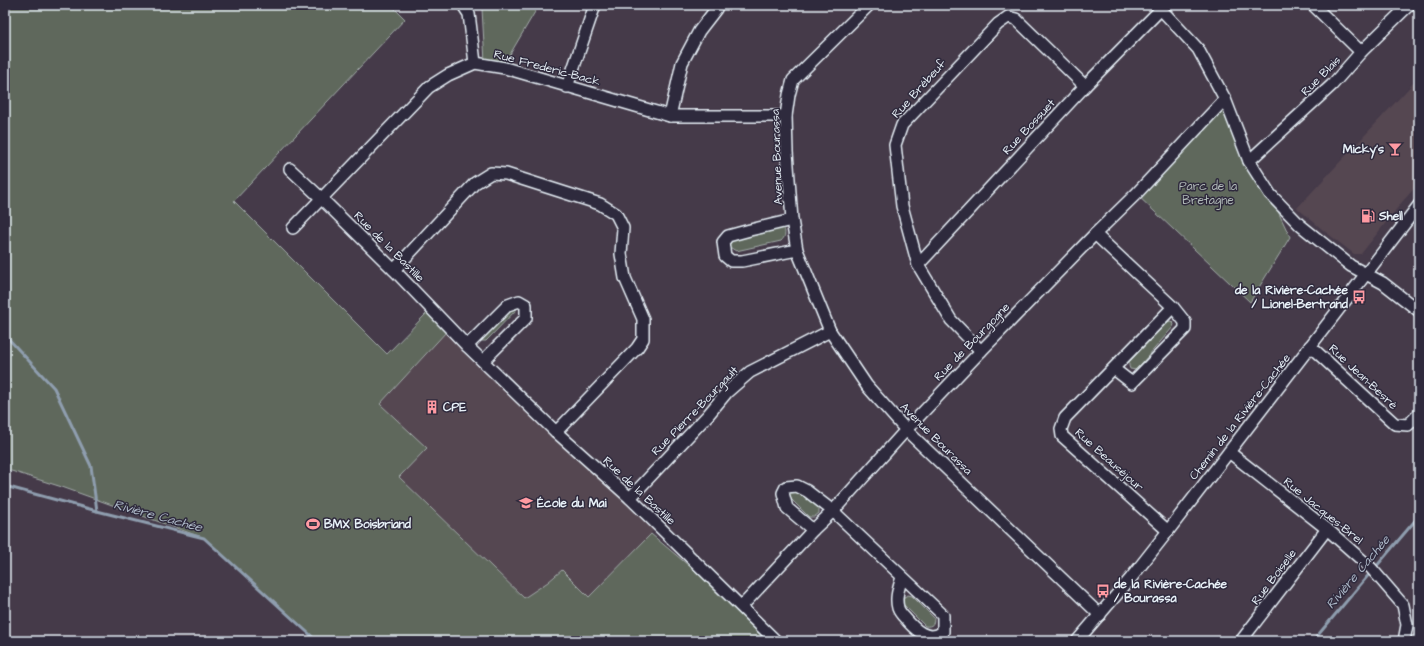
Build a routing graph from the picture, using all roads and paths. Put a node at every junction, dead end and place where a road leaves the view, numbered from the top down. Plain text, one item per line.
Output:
1 (463, 5) edge
2 (595, 5) edge
3 (717, 5) edge
4 (869, 5) edge
5 (1313, 5) edge
6 (1408, 5) edge
7 (1159, 7) edge
8 (1361, 52) junction
9 (476, 63) junction
10 (1085, 86) junction
11 (567, 87) junction
12 (1225, 99) junction
13 (670, 116) junction
14 (786, 116) junction
15 (1249, 161) junction
16 (290, 169) dead end
17 (321, 198) junction
18 (1419, 205) edge
19 (792, 220) junction
20 (293, 228) dead end
21 (1095, 234) junction
22 (797, 250) junction
23 (918, 265) junction
24 (394, 270) junction
25 (1366, 274) junction
26 (1173, 307) junction
27 (1419, 311) edge
28 (830, 331) junction
29 (467, 346) junction
30 (1310, 346) junction
31 (981, 351) junction
32 (483, 361) junction
33 (1114, 369) junction
34 (1419, 414) edge
35 (906, 430) junction
36 (556, 432) junction
37 (1228, 452) junction
38 (630, 498) junction
39 (833, 511) junction
40 (1327, 529) junction
41 (813, 530) junction
42 (1168, 531) junction
43 (902, 578) junction
44 (742, 606) junction
45 (1100, 615) junction
46 (776, 641) edge
47 (1077, 641) edge
48 (1241, 641) edge
49 (1404, 641) edge

1 - 9 street
2 - 11 street
3 - 13 street
4 - 14 street, Avenue Bourassa
5 - 8 street
6 - 8 street, Rue Blais
7 - 10 street, Rue Bossuet
7 - 12 street
8 - 15 street, Rue Blais
9 - 11 street, Rue Frederic-Back
9 - 17 street, Rue Frederic-Back
10 - 23 street, Rue Bossuet
10 - 23 street, Rue Brébeuf
11 - 13 street, Rue Frederic-Back
12 - 15 street
12 - 21 street, Rue de Bourgogne
13 - 14 street, Rue Frederic-Back
14 - 19 street, Avenue Bourassa
15 - 25 street
16 - 17 street, Rue de la Bastille
17 - 20 street, Rue Frederic-Back
17 - 24 street, Rue de la Bastille
18 - 25 street, Chemin de la Rivière-Cachée
19 - 22 street, Avenue Bourassa
19 - 22 street, Avenue Bourassa
21 - 26 street
21 - 31 street, Rue de Bourgogne
22 - 28 street, Avenue Bourassa
23 - 31 street, Rue Brébeuf
24 - 29 street, Rue de la Bastille
24 - 36 street
25 - 27 street
25 - 30 street, Chemin de la Rivière-Cachée
26 - 33 street, Rue Beauséjour
26 - 33 street
28 - 35 street, Avenue Bourassa
28 - 38 street, Rue Pierre-Bourgault
29 - 32 street, Rue de la Bastille
29 - 32 street
30 - 34 street, Rue Jean-Besré
30 - 37 street, Chemin de la Rivière-Cachée
31 - 35 street, Rue de Bourgogne
32 - 36 street, Rue de la Bastille
33 - 42 street, Rue Beauséjour
35 - 39 street, Rue de Bourgogne
35 - 45 street, Avenue Bourassa
36 - 38 street, Rue de la Bastille
37 - 40 street, Rue Jacques-Brel
37 - 42 street, Chemin de la Rivière-Cachée
38 - 44 street, Rue de la Bastille
39 - 41 street, Rue de Bourgogne
39 - 41 street
39 - 43 street
40 - 48 street, Rue Boiselle
40 - 49 street, Rue Jacques-Brel
41 - 44 street, Rue de Bourgogne
42 - 45 street, Chemin de la Rivière-Cachée
43 - 43 street
44 - 46 street, Rue de la Bastille
45 - 47 street, Chemin de la Rivière-Cachée

